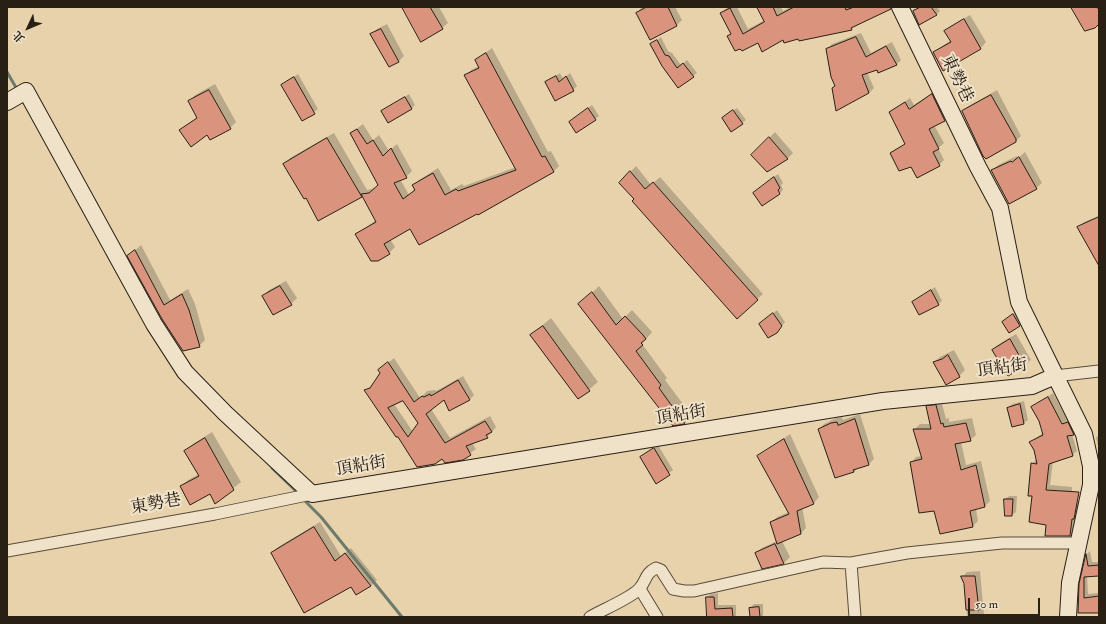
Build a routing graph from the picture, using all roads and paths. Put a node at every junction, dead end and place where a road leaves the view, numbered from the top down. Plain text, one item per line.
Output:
1 (900, 7) edge
2 (15, 97) edge
3 (978, 167) joint
4 (1099, 370) edge
5 (1056, 376) junction
6 (312, 494) junction
7 (1077, 543) junction
8 (7, 551) edge
9 (851, 563) junction
10 (640, 589) junction
11 (590, 617) edge
12 (657, 617) edge
13 (855, 617) edge
14 (1068, 617) edge

1 - 3 street, 東勢巷
2 - 6 street
3 - 5 street, 頂粘街
4 - 5 street, 頂粘街
5 - 6 street, 頂粘街
5 - 7 street, 頂粘街
6 - 8 street, 東勢巷
7 - 9 street
7 - 14 street, 頂粘街
9 - 10 street
9 - 13 street
10 - 11 street
10 - 12 street

